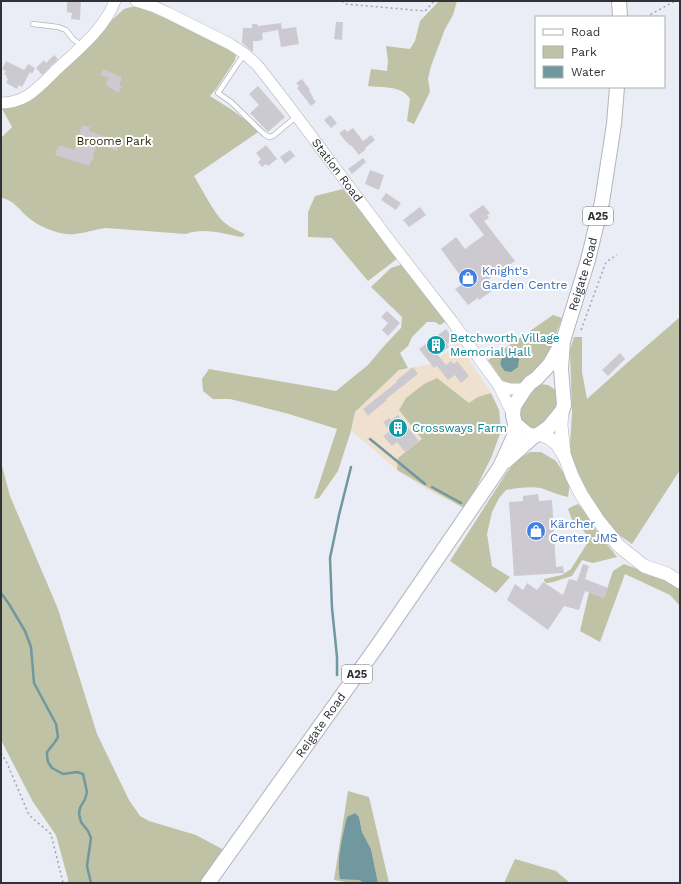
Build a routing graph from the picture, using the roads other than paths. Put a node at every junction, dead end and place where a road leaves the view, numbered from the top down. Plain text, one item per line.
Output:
1 (115, 1) edge
2 (136, 1) edge
3 (619, 1) edge
4 (620, 16) edge
5 (33, 24) dead end
6 (82, 46) junction
7 (245, 54) junction
8 (617, 88) edge
9 (1, 104) edge
10 (297, 116) junction
11 (563, 341) junction
12 (537, 378) junction
13 (499, 386) junction
14 (525, 389) junction
15 (563, 391) junction
16 (562, 411) junction
17 (514, 419) junction
18 (536, 435) junction
19 (564, 457) junction
20 (500, 467) junction
21 (680, 582) edge
22 (208, 883) edge

1 - 6 street
2 - 7 street, Station Road
3 - 4 main road
5 - 6 lane
6 - 9 street
7 - 10 street, Station Road
7 - 10 lane
8 - 11 main road, Reigate Road / A25
10 - 13 street, Station Road
11 - 12 main road, Reigate Road / A25
11 - 15 main road, Reigate Road / A25
12 - 14 main road
12 - 15 main road
13 - 14 street
13 - 17 street, Station Road
14 - 17 main road
15 - 16 main road
16 - 18 main road
16 - 19 main road
17 - 18 main road
17 - 20 main road, Reigate Road / A25
18 - 19 main road
18 - 20 main road, Reigate Road / A25
19 - 21 main road
20 - 22 main road, Reigate Road / A25

